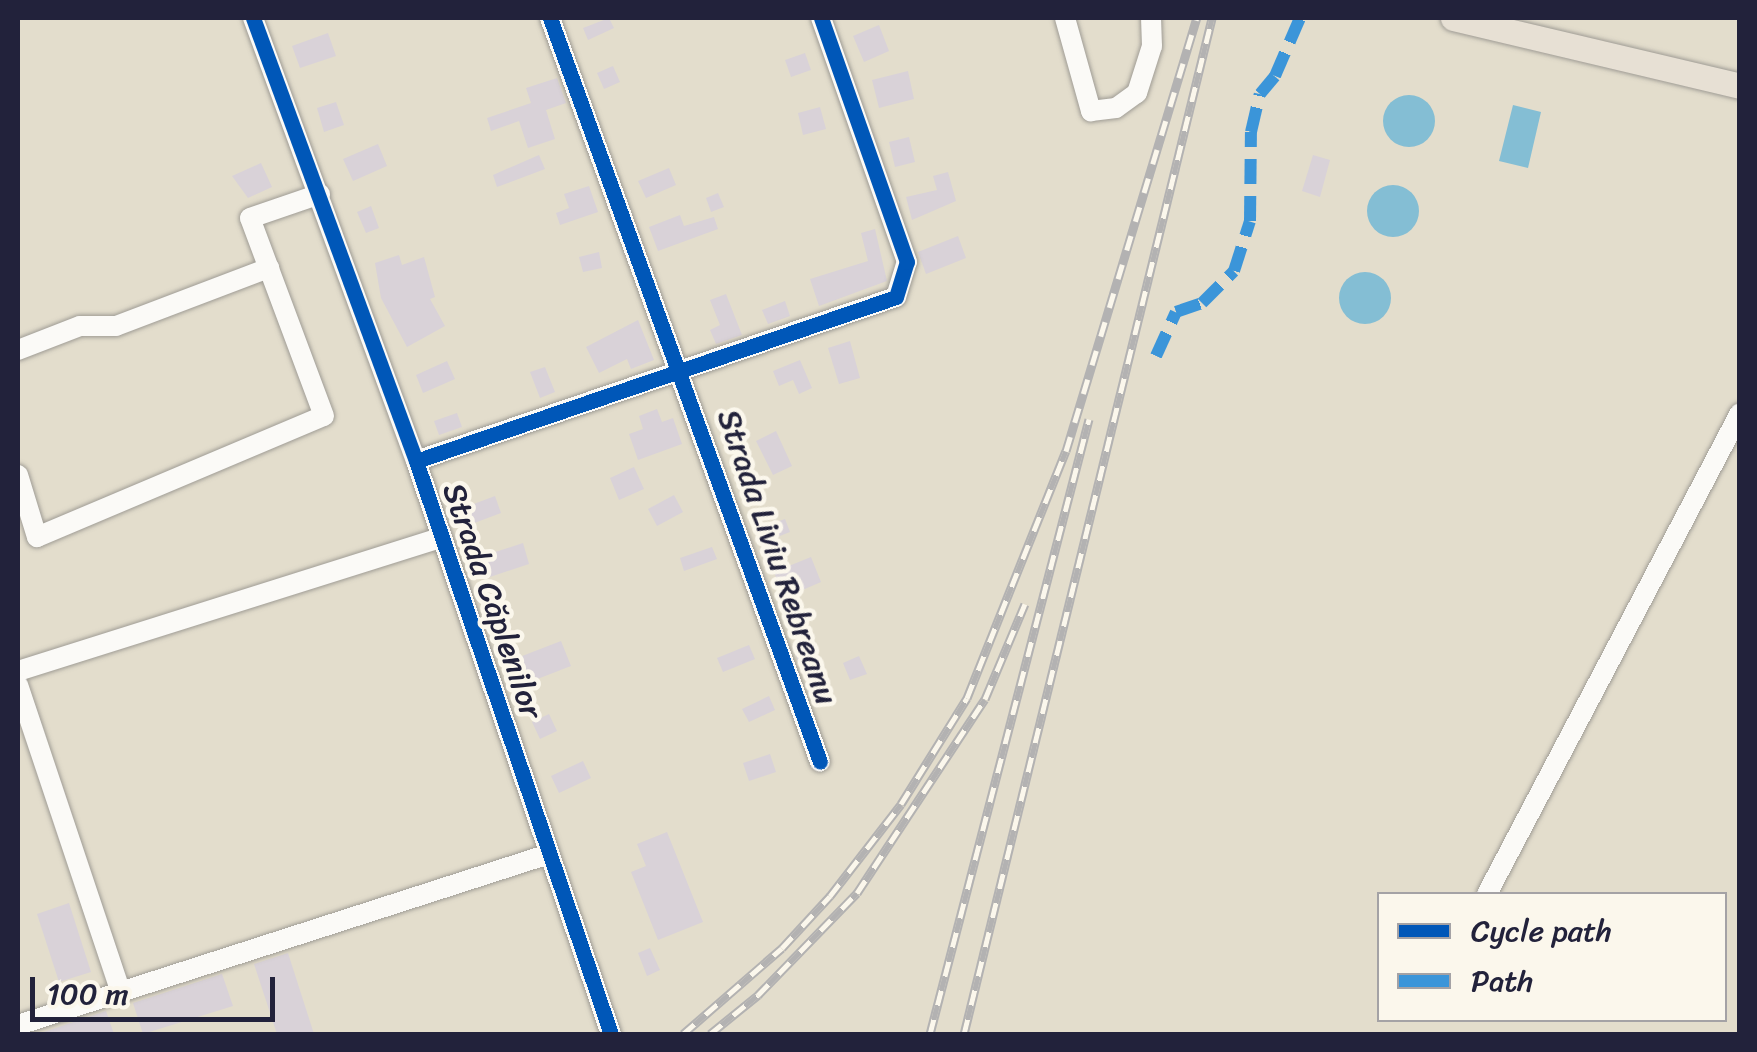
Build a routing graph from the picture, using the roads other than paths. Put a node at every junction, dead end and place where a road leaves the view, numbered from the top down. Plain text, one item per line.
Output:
1 (253, 18) edge
2 (550, 18) edge
3 (822, 18) edge
4 (1065, 18) edge
5 (1151, 18) edge
6 (1452, 18) edge
7 (1736, 87) edge
8 (320, 194) junction
9 (269, 268) junction
10 (18, 350) edge
11 (682, 369) junction
12 (1740, 413) edge
13 (416, 461) junction
14 (18, 476) edge
15 (440, 538) junction
16 (18, 671) edge
17 (18, 685) edge
18 (820, 762) dead end
19 (549, 854) junction
20 (1488, 892) edge
21 (120, 990) junction
22 (18, 1025) edge
23 (611, 1034) edge

1 - 8 street, Strada Căplenilor
2 - 11 street, Strada Liviu Rebreanu
3 - 11 street
4 - 5 street
6 - 7 main road
8 - 9 street
8 - 13 street, Strada Căplenilor
9 - 10 street
9 - 14 street
11 - 13 street
11 - 18 street, Strada Liviu Rebreanu
12 - 20 street
13 - 15 street, Strada Căplenilor
15 - 16 street
15 - 19 street, Strada Căplenilor
17 - 21 street
19 - 21 street
19 - 23 street, Strada Căplenilor
21 - 22 street

